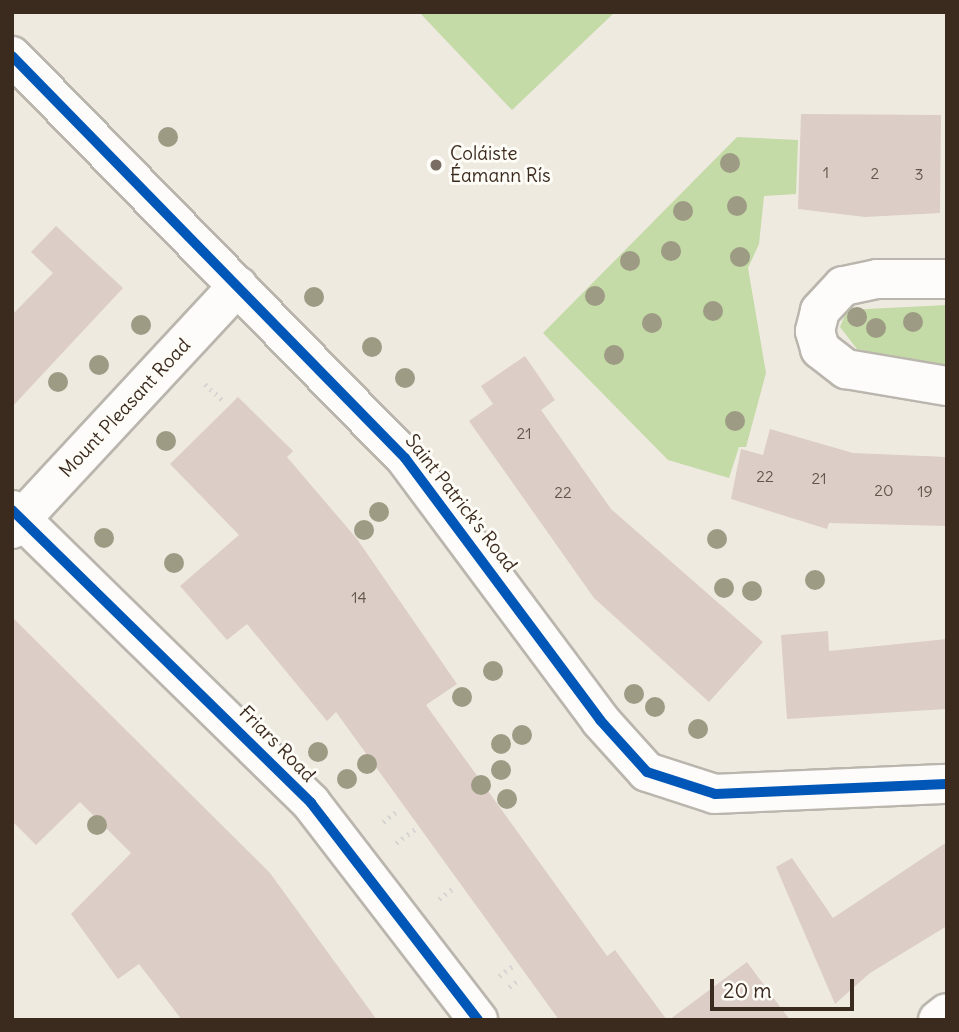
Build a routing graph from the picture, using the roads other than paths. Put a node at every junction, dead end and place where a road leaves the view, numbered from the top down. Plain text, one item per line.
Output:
1 (12, 56) edge
2 (947, 279) edge
3 (238, 286) junction
4 (947, 386) edge
5 (16, 519) edge
6 (947, 784) edge
7 (947, 1013) edge
8 (478, 1020) edge
9 (938, 1020) edge

1 - 3 street, Saint Patrick's Road
2 - 4 street
3 - 5 street, Mount Pleasant Road
3 - 6 street, Saint Patrick's Road
5 - 8 street, Friars Road
7 - 9 street

